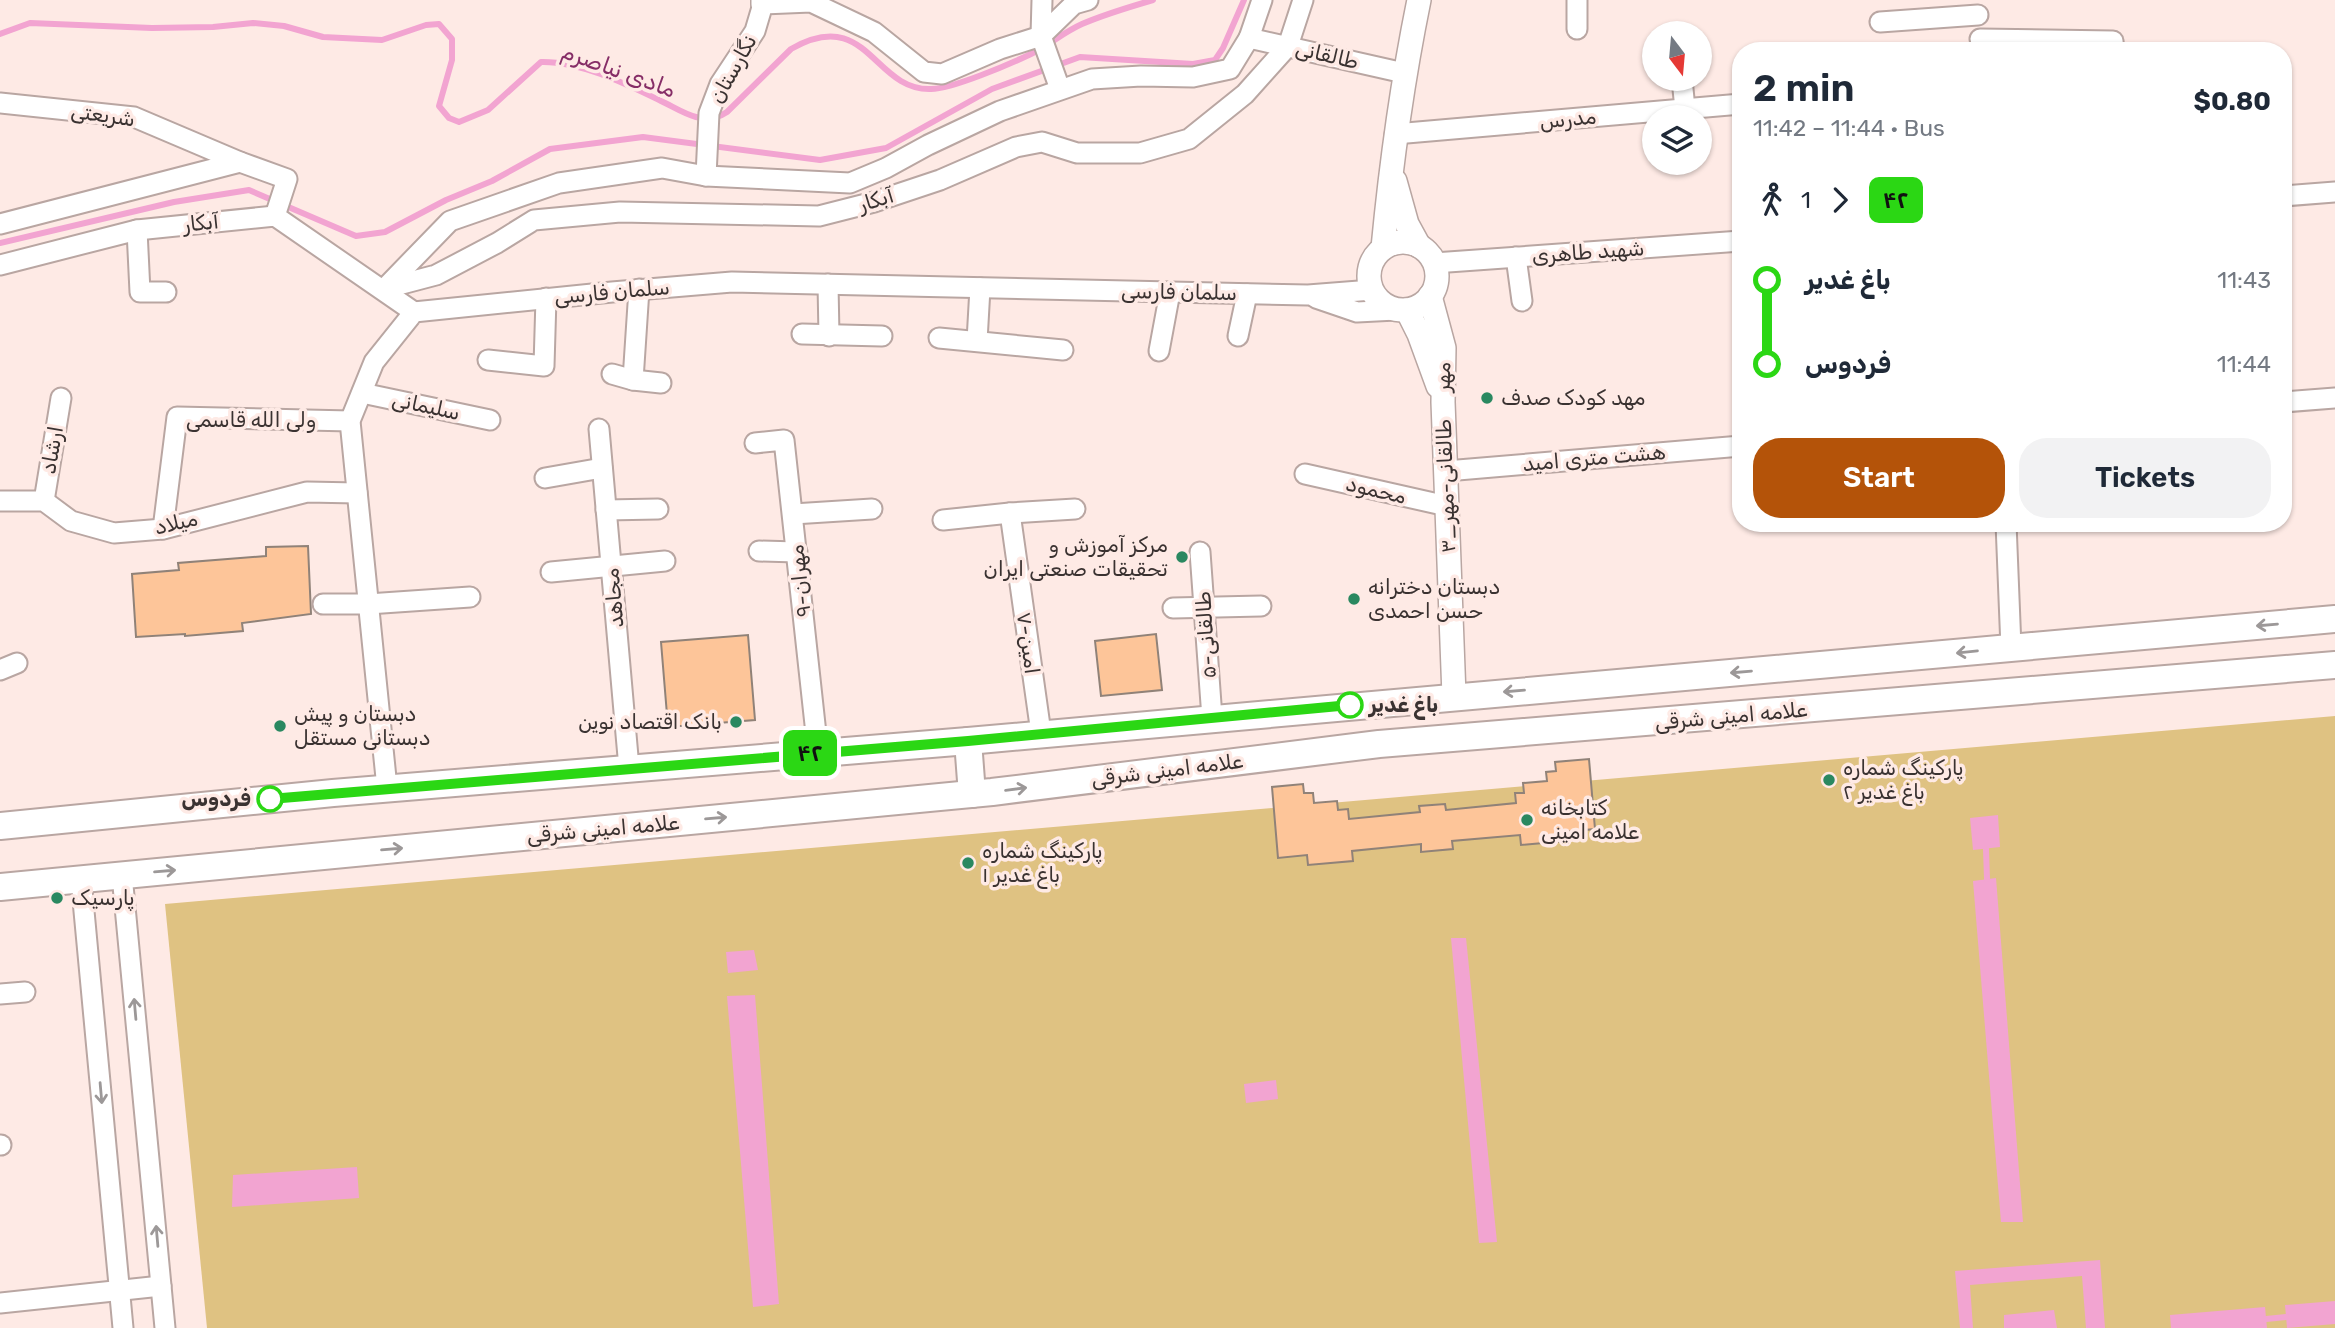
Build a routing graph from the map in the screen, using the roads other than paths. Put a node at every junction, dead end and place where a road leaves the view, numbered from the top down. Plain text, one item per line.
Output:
1 (1042, 0) edge
2 (1088, 0) edge
3 (1262, 0) edge
4 (1303, 0) edge
5 (1419, 0) edge
6 (1577, 0) edge
7 (763, 2) edge
8 (1977, 8) edge
9 (1880, 22) dead end
10 (1577, 29) dead end
11 (1041, 36) junction
12 (1249, 38) junction
13 (1980, 42) edge
14 (2080, 42) edge
15 (2113, 42) edge
16 (1288, 46) junction
17 (1404, 72) junction
18 (1060, 89) junction
19 (0, 103) edge
20 (1732, 105) edge
21 (1712, 107) edge
22 (1642, 113) edge
23 (1395, 135) junction
24 (240, 162) junction
25 (1391, 165) junction
26 (706, 176) junction
27 (2335, 192) edge
28 (2292, 195) edge
29 (275, 216) junction
30 (0, 225) edge
31 (137, 230) junction
32 (1732, 242) edge
33 (1383, 248) junction
34 (1427, 254) junction
35 (1516, 257) junction
36 (0, 265) edge
37 (828, 284) junction
38 (980, 288) junction
39 (383, 289) junction
40 (639, 289) junction
41 (1371, 290) junction
42 (166, 292) dead end
43 (1170, 292) junction
44 (1247, 294) junction
45 (1308, 295) junction
46 (1430, 296) junction
47 (546, 298) junction
48 (1522, 301) dead end
49 (1401, 310) junction
50 (414, 312) junction
51 (802, 334) dead end
52 (829, 336) junction
53 (882, 336) dead end
54 (1238, 336) dead end
55 (939, 338) dead end
56 (977, 341) junction
57 (1063, 350) dead end
58 (1159, 351) dead end
59 (488, 360) dead end
60 (612, 374) dead end
61 (633, 380) junction
62 (661, 383) dead end
63 (362, 393) junction
64 (61, 398) dead end
65 (2335, 398) edge
66 (2292, 401) edge
67 (1443, 402) junction
68 (490, 420) dead end
69 (350, 421) junction
70 (599, 429) dead end
71 (755, 443) dead end
72 (1732, 447) edge
73 (602, 468) junction
74 (1446, 471) junction
75 (1305, 474) dead end
76 (545, 478) dead end
77 (358, 493) junction
78 (0, 501) edge
79 (44, 501) junction
80 (1447, 506) junction
81 (658, 509) dead end
82 (872, 509) dead end
83 (1075, 509) dead end
84 (606, 510) junction
85 (1010, 513) junction
86 (793, 514) junction
87 (943, 520) dead end
88 (163, 529) junction
89 (2006, 532) edge
90 (759, 551) dead end
91 (797, 552) junction
92 (1200, 552) dead end
93 (666, 561) dead end
94 (611, 565) junction
95 (551, 572) dead end
96 (470, 597) dead end
97 (323, 604) dead end
98 (369, 604) junction
99 (1261, 606) dead end
100 (1204, 607) junction
101 (1173, 608) dead end
102 (2328, 620) edge
103 (2011, 648) junction
104 (2330, 665) edge
105 (1454, 696) junction
106 (1212, 718) junction
107 (1041, 733) junction
108 (968, 741) junction
109 (818, 752) junction
110 (629, 768) junction
111 (387, 788) junction
112 (972, 794) junction
113 (0, 827) edge
114 (122, 875) junction
115 (81, 879) junction
116 (0, 887) edge
117 (25, 992) dead end
118 (0, 994) edge
119 (161, 1286) junction
120 (119, 1291) junction
121 (0, 1303) edge
122 (122, 1328) edge
123 (165, 1328) edge

1 - 11 street
2 - 11 street
3 - 12 street, آبکار
4 - 16 street, آبکار
5 - 17 street
6 - 10 street
7 - 11 street
7 - 26 street, نگارستان
8 - 9 street
8 - 13 street
11 - 18 street
12 - 16 street, طالقانی
12 - 18 street, آبکار
14 - 15 street
16 - 17 street, طالقانی
16 - 39 street, آبکار
17 - 23 street
18 - 26 street, آبکار
19 - 24 street, شریعتی
20 - 21 street, مدرس
22 - 23 street, مدرس
23 - 25 street
24 - 29 street
24 - 30 street
25 - 33 street
25 - 34 street
26 - 39 street, آبکار
27 - 28 street
29 - 31 street, آبکار
29 - 39 street
31 - 36 street, آبکار
31 - 42 street
32 - 35 street, شهید طاهری
33 - 34 street
33 - 41 street
34 - 35 street, شهید طاهری
34 - 46 street
35 - 48 street
37 - 38 street, سلمان فارسی
37 - 40 street, سلمان فارسی
37 - 52 street
38 - 43 street, سلمان فارسی
38 - 56 street
39 - 50 street
40 - 47 street, سلمان فارسی
40 - 61 street
41 - 45 street, سلمان فارسی
41 - 49 street
43 - 44 street, سلمان فارسی
43 - 58 street
44 - 45 street, سلمان فارسی
44 - 54 street
45 - 49 street, سلمان فارسی
46 - 49 street
46 - 67 street, مهر
47 - 50 street, سلمان فارسی
47 - 59 street
49 - 67 street, مهر
50 - 63 street
51 - 52 street
52 - 53 street
55 - 56 street
56 - 57 street
60 - 61 street
61 - 62 street
63 - 68 street, سلیمانی
63 - 69 street
64 - 79 street, ارشاد
65 - 66 street
67 - 74 street, ۳_طالقانی-مهر
69 - 77 street
69 - 88 street, ولی الله قاسمی
70 - 73 street, مجاهد
71 - 86 street, ۹-مهران
72 - 74 street, هشت متری امید
73 - 76 street
73 - 84 street, مجاهد
74 - 80 street, ۳_طالقانی-مهر
75 - 80 street, محمود
77 - 88 street, میلاد
77 - 98 street
78 - 79 street
79 - 88 street, میلاد
80 - 105 street, ۳_طالقانی-مهر
81 - 84 street
82 - 86 street
83 - 85 street
84 - 94 street, مجاهد
85 - 87 street
85 - 107 street, ۷-امین
86 - 91 street, ۹-مهران
89 - 103 street
90 - 91 street
91 - 109 street, ۹-مهران
92 - 100 street, ۵-طالقانی
93 - 94 street
94 - 95 street
94 - 110 street, مجاهد
96 - 98 street
97 - 98 street
98 - 111 street
99 - 100 street
100 - 101 street
100 - 106 street, ۵-طالقانی
102 -> 103 main road, علامه امینی شرقی
102 - 104 main road
103 -> 105 main road, علامه امینی شرقی
112 -> 104 main road, علامه امینی شرقی
105 - 106 main road, علامه امینی شرقی
106 - 107 main road, علامه امینی شرقی
107 - 108 main road, علامه امینی شرقی
108 - 109 main road, علامه امینی شرقی
108 - 112 main road
109 - 110 main road, علامه امینی شرقی
110 - 111 main road, علامه امینی شرقی
111 - 113 main road, علامه امینی شرقی
114 -> 112 main road, علامه امینی شرقی
114 - 115 main road, علامه امینی شرقی
119 -> 114 street
115 - 116 main road, علامه امینی شرقی
115 -> 120 street
117 - 118 street
119 - 120 street
119 - 123 street
120 - 121 street
120 - 122 street

